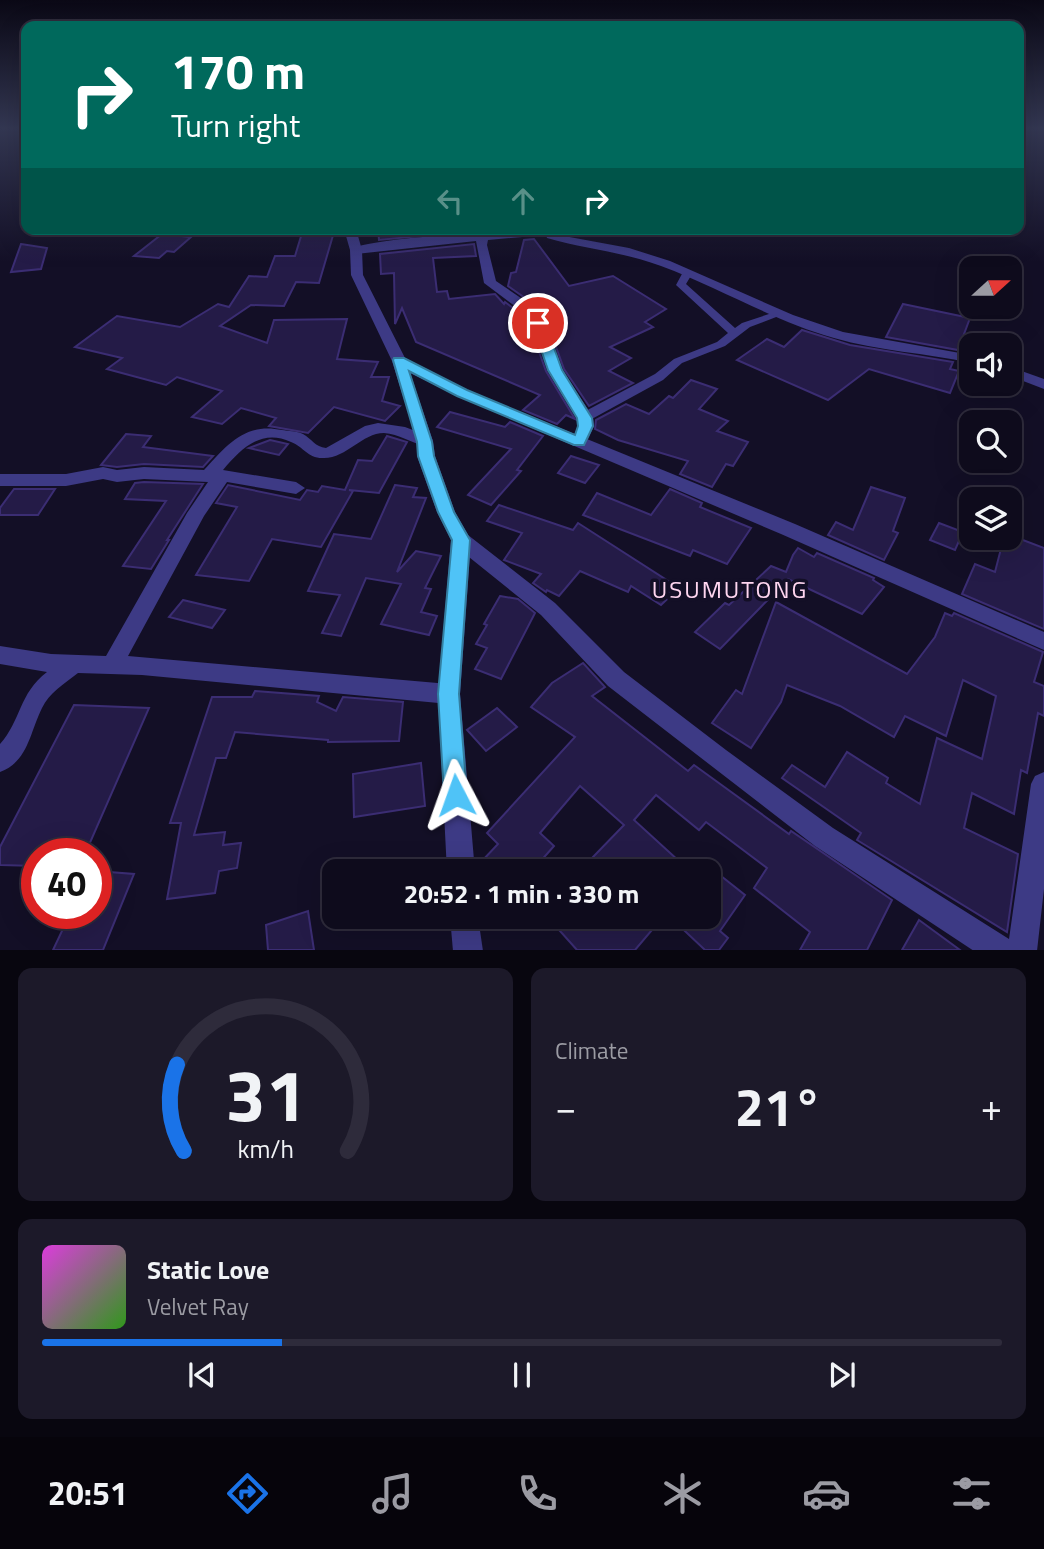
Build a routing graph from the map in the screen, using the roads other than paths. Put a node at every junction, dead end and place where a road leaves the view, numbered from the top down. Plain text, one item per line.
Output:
1 (352, 235) edge
2 (484, 235) joint
3 (552, 235) edge
4 (356, 250) junction
5 (687, 274) junction
6 (779, 314) junction
7 (736, 334) junction
8 (959, 357) edge
9 (399, 360) junction
10 (1022, 376) edge
11 (1044, 384) edge
12 (584, 418) junction
13 (425, 442) junction
14 (579, 442) junction
15 (215, 476) junction
16 (0, 480) edge
17 (296, 488) dead end
18 (461, 540) junction
19 (1044, 641) edge
20 (0, 655) edge
21 (73, 664) junction
22 (112, 665) junction
23 (449, 694) junction
24 (0, 761) edge
25 (1044, 784) edge
26 (460, 859) edge
27 (465, 929) edge
28 (468, 950) edge
29 (1000, 950) edge
30 (1022, 950) edge

1 - 4 street
2 - 4 street
2 - 12 street
3 - 5 street
4 - 9 street
5 - 6 street
5 - 7 street
6 - 7 street
6 - 8 street
7 - 12 street
9 - 13 street
9 - 14 street
10 - 11 street
12 - 14 street
13 - 15 street
13 - 18 street
14 - 19 street
15 - 16 street
15 - 17 street
15 - 22 street
18 - 23 street
18 - 29 street
20 - 21 street
21 - 22 street
21 - 24 street
22 - 23 street
23 - 26 street
25 - 30 street
27 - 28 street

